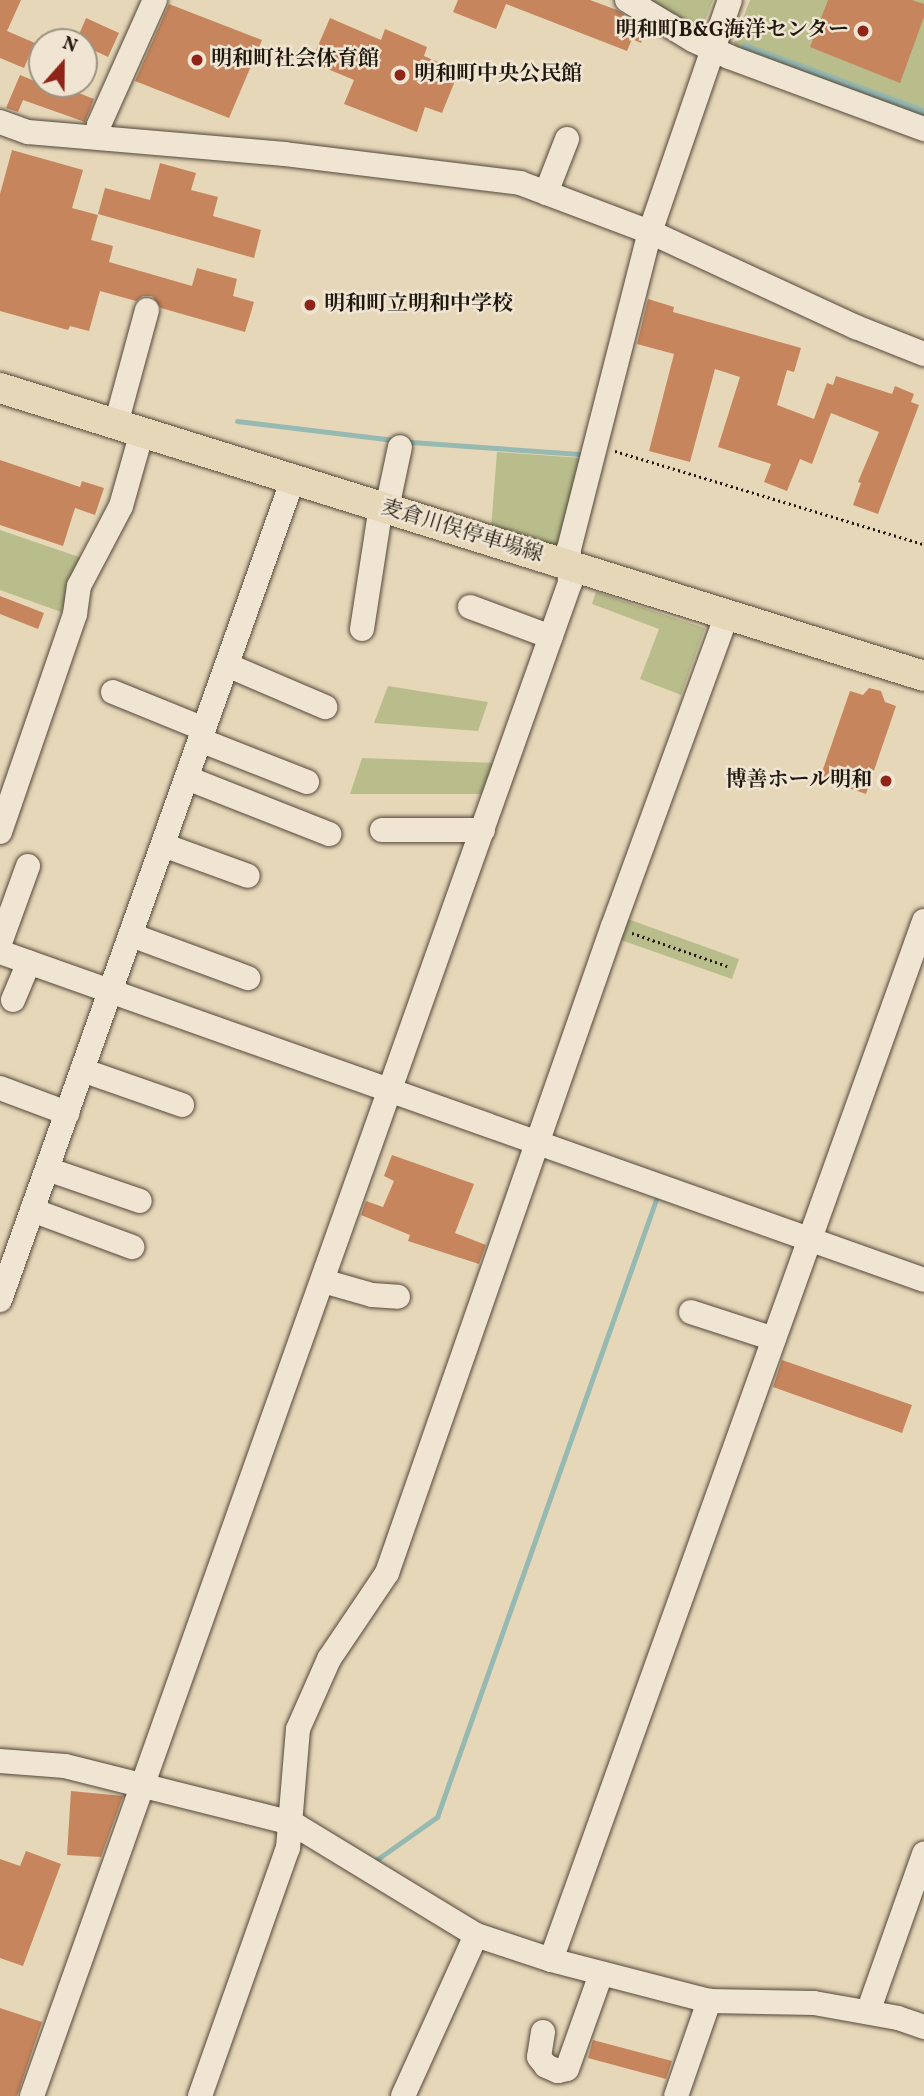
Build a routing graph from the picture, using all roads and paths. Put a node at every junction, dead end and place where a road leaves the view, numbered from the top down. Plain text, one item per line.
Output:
1 (155, 0) edge
2 (627, 0) edge
3 (730, 0) edge
4 (712, 49) junction
5 (0, 122) edge
6 (924, 129) edge
7 (98, 137) junction
8 (567, 139) dead end
9 (546, 193) junction
10 (650, 232) junction
11 (148, 310) dead end
12 (924, 354) edge
13 (0, 388) edge
14 (129, 428) junction
15 (595, 445) junction
16 (400, 447) dead end
17 (293, 479) junction
18 (384, 507) junction
19 (924, 544) edge
20 (570, 566) junction
21 (470, 607) dead end
22 (727, 615) junction
23 (362, 629) dead end
24 (551, 636) junction
25 (227, 665) junction
26 (924, 676) edge
27 (113, 692) dead end
28 (326, 708) dead end
29 (202, 735) junction
30 (187, 778) junction
31 (307, 782) dead end
32 (382, 830) dead end
33 (483, 830) junction
34 (0, 832) edge
35 (329, 834) dead end
36 (163, 845) junction
37 (28, 866) dead end
38 (248, 876) dead end
39 (924, 921) edge
40 (612, 926) junction
41 (131, 935) junction
42 (0, 943) edge
43 (0, 952) edge
44 (29, 962) junction
45 (727, 966) dead end
46 (248, 978) dead end
47 (110, 991) junction
48 (13, 1000) dead end
49 (82, 1070) junction
50 (0, 1088) edge
51 (391, 1091) junction
52 (181, 1105) dead end
53 (67, 1113) junction
54 (537, 1141) junction
55 (47, 1168) junction
56 (140, 1202) dead end
57 (32, 1210) junction
58 (809, 1239) junction
59 (132, 1247) dead end
60 (7, 1259) edge
61 (924, 1280) edge
62 (323, 1281) junction
63 (398, 1297) dead end
64 (0, 1300) edge
65 (691, 1312) dead end
66 (774, 1339) junction
67 (0, 1761) edge
68 (143, 1785) junction
69 (292, 1823) junction
70 (924, 1854) edge
71 (476, 1936) junction
72 (551, 1960) junction
73 (601, 1974) junction
74 (709, 2001) junction
75 (868, 2012) junction
76 (924, 2027) edge
77 (543, 2032) dead end
78 (32, 2096) edge
79 (200, 2096) edge
80 (403, 2096) edge
81 (676, 2096) edge

1 - 7 street
2 - 4 street
3 - 4 street
4 - 6 street
4 - 10 street
5 - 7 street
7 - 9 street
8 - 9 street
9 - 10 street
10 - 12 street
10 - 15 street
11 - 14 street
13 - 14 main road, 麦倉川俣停車場線
14 - 17 main road, 麦倉川俣停車場線
14 - 34 street
15 - 19 path
15 - 20 street
16 - 18 street
17 - 18 main road, 麦倉川俣停車場線
17 - 25 street
18 - 20 main road, 麦倉川俣停車場線
18 - 23 street
20 - 22 main road, 麦倉川俣停車場線
20 - 24 street
21 - 24 street
22 - 26 main road, 麦倉川俣停車場線
22 - 40 street
24 - 33 street
25 - 28 street
25 - 29 street
27 - 29 street
29 - 30 street
29 - 31 street
30 - 35 street
30 - 36 street
32 - 33 street
33 - 51 street
36 - 38 street
36 - 41 street
37 - 42 street
39 - 58 street
40 - 45 path
40 - 54 street
41 - 46 street
41 - 47 street
43 - 44 street
44 - 47 street
44 - 48 street
47 - 49 street
47 - 51 street
49 - 52 street
49 - 53 street
50 - 53 street
51 - 54 street
51 - 62 street
53 - 55 street
54 - 58 street
54 - 69 street
55 - 56 street
55 - 57 street
57 - 59 street
57 - 60 street
58 - 61 street
58 - 66 street
60 - 64 street
62 - 63 street
62 - 68 street
65 - 66 street
66 - 72 street
67 - 68 street
68 - 69 street
68 - 78 street
69 - 71 street
69 - 79 street
70 - 75 street
71 - 72 street
71 - 80 street
72 - 73 street
73 - 74 street
73 - 77 street
74 - 75 street
74 - 81 street
75 - 76 street

